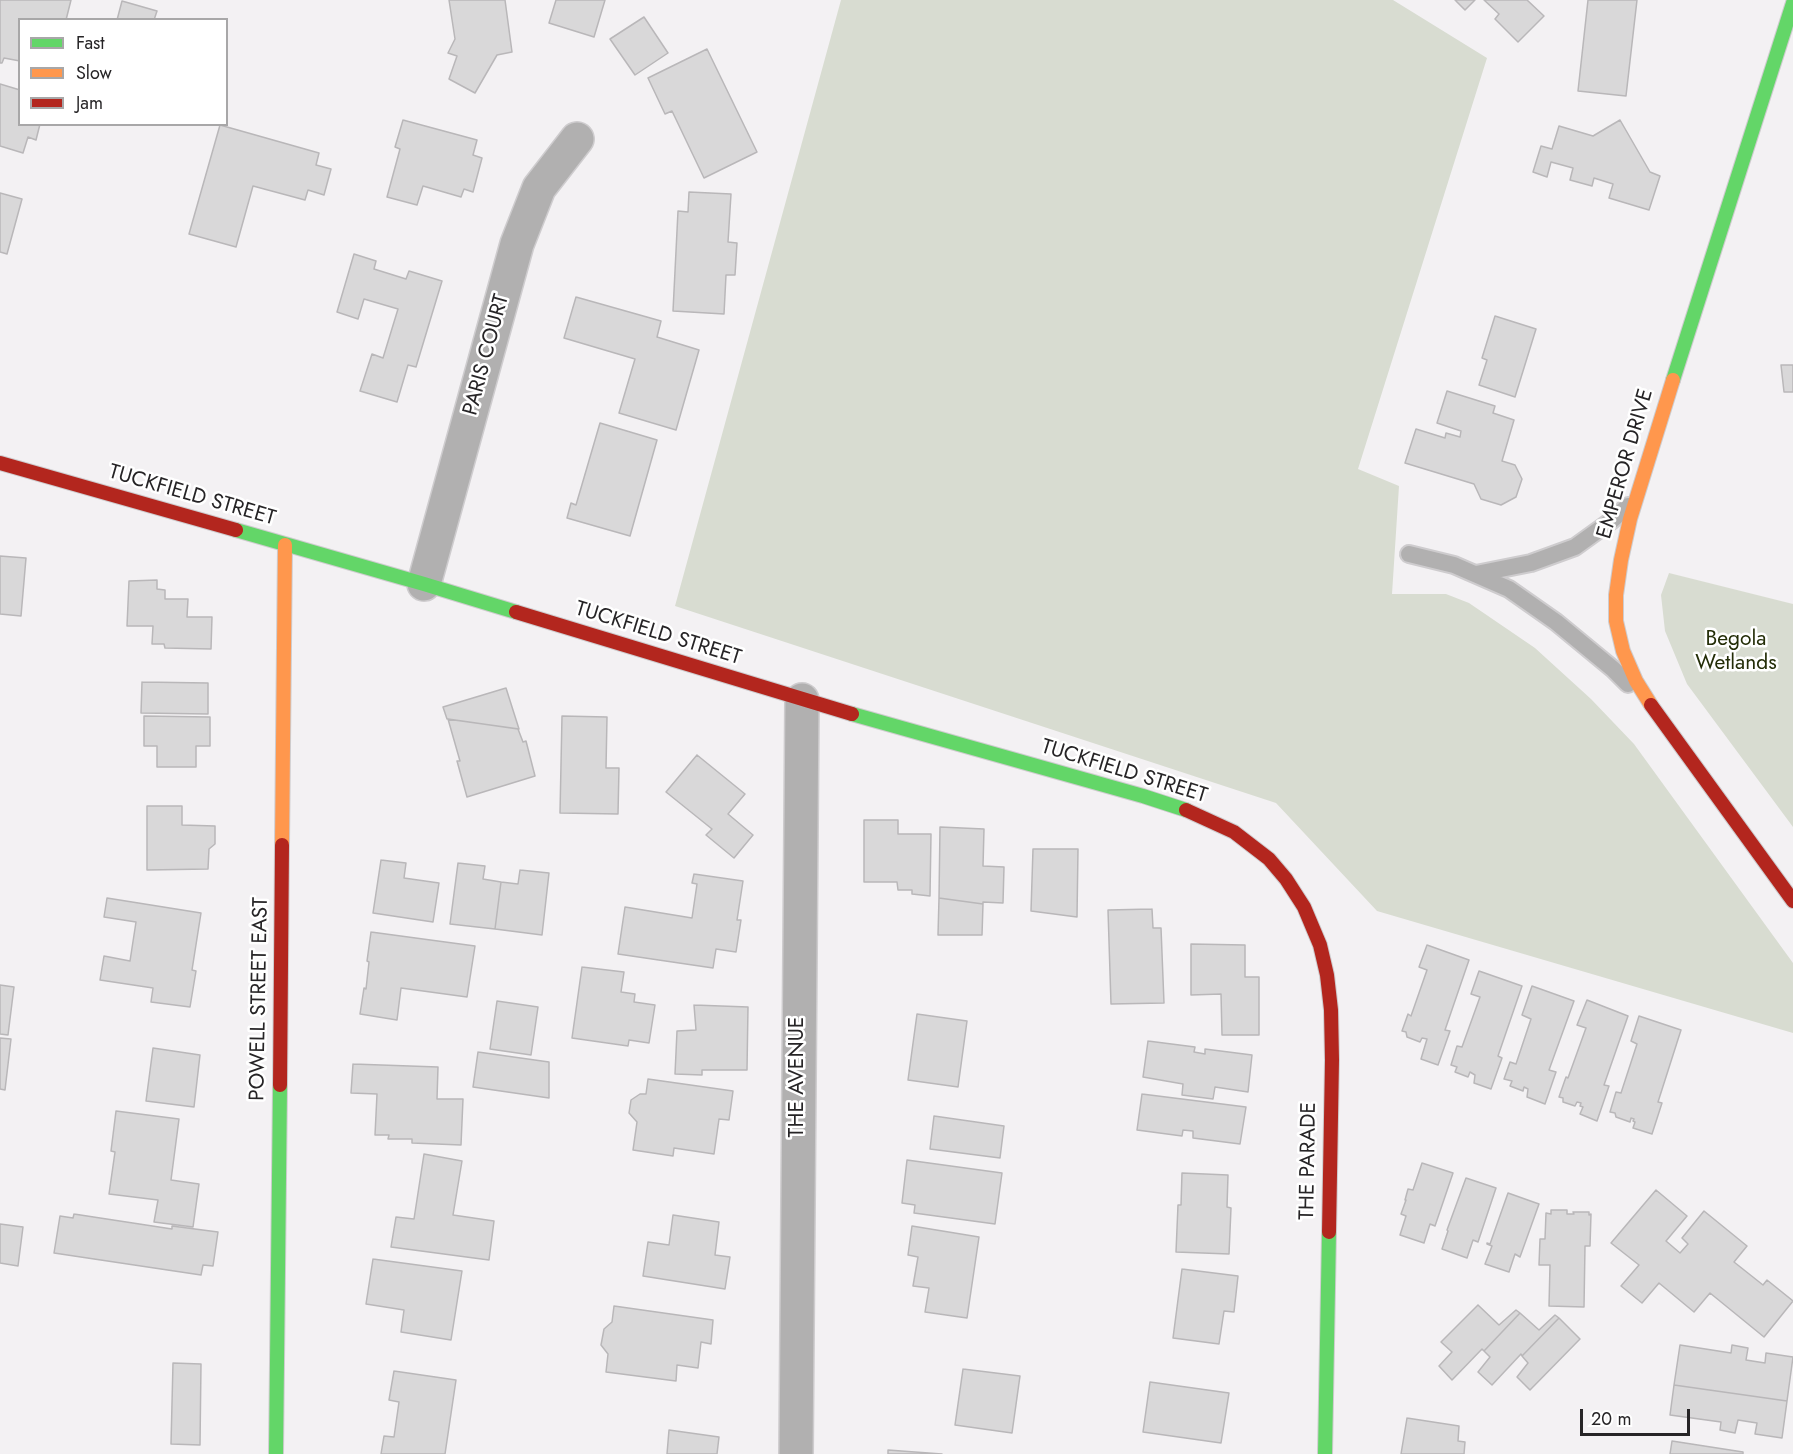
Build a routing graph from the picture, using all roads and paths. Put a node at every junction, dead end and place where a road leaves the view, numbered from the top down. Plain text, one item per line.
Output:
1 (1793, 3) edge
2 (577, 139) dead end
3 (0, 463) edge
4 (1638, 496) junction
5 (285, 545) junction
6 (1409, 554) dead end
7 (1476, 573) junction
8 (424, 584) junction
9 (802, 700) junction
10 (1656, 712) junction
11 (1286, 879) joint
12 (1793, 901) edge
13 (276, 1454) edge
14 (796, 1454) edge
15 (1325, 1454) edge

1 - 4 main road, EMPEROR DRIVE
2 - 8 street, PARIS COURT
3 - 5 main road, TUCKFIELD STREET
4 - 7 lane
4 - 10 main road, EMPEROR DRIVE
5 - 8 main road, TUCKFIELD STREET
5 - 13 main road, POWELL STREET EAST
6 - 7 lane
7 - 10 lane
8 - 9 main road, TUCKFIELD STREET
9 - 11 main road, TUCKFIELD STREET
9 - 14 street, THE AVENUE
10 - 12 main road, EMPEROR DRIVE
11 - 15 main road, THE PARADE

